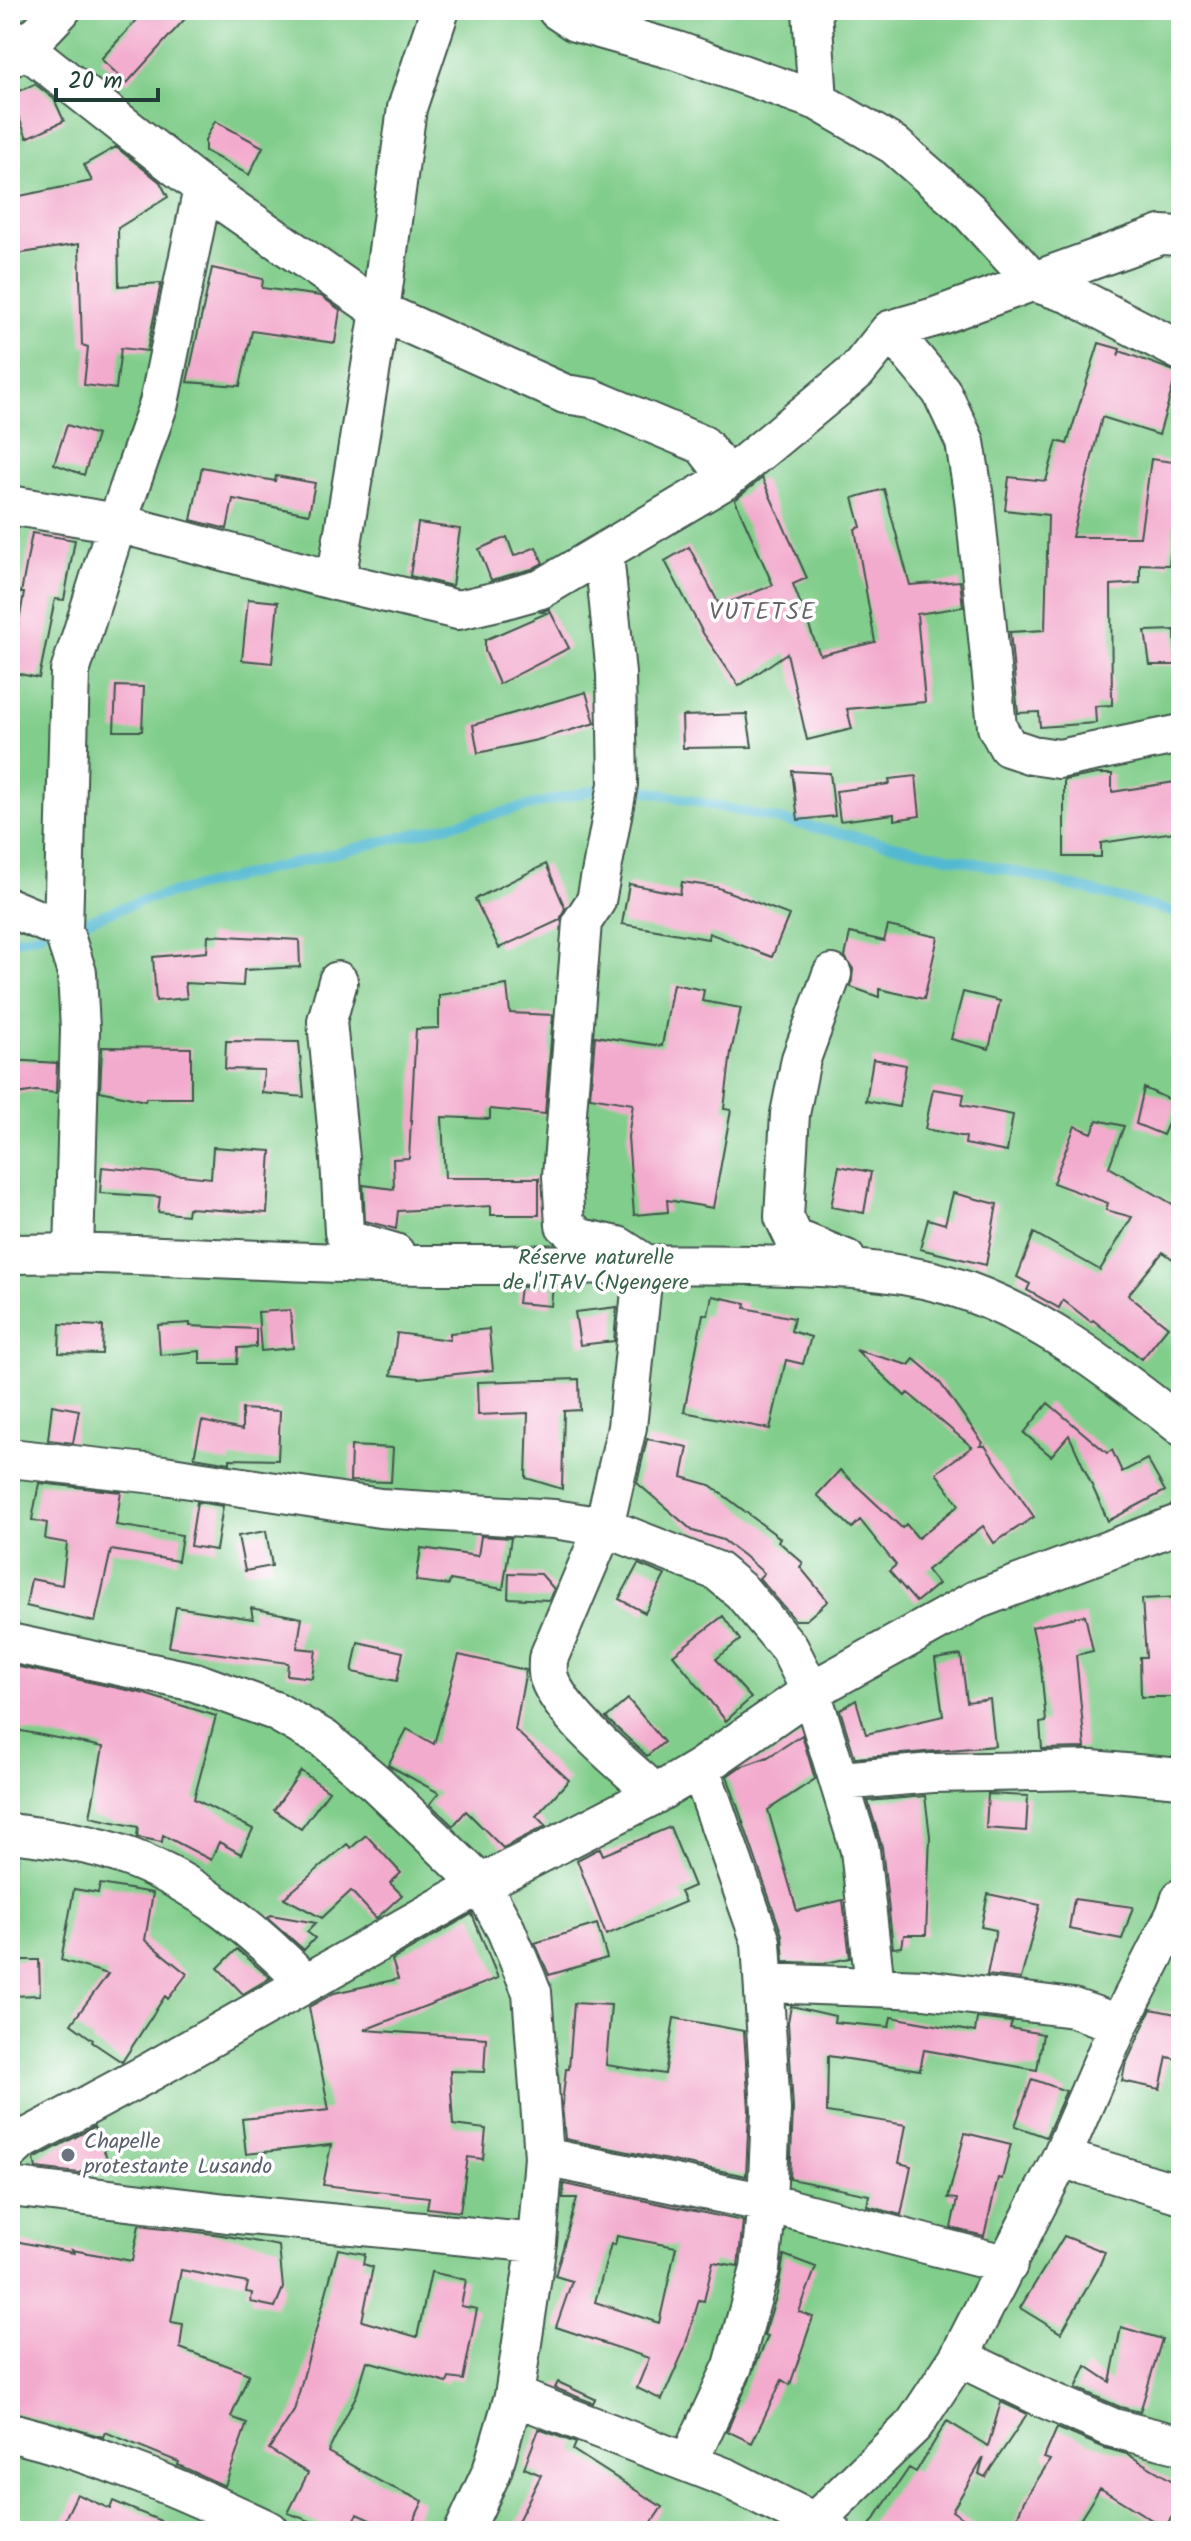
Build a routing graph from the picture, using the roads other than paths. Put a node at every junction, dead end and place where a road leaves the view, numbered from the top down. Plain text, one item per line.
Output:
1 (61, 10) edge
2 (440, 10) edge
3 (557, 10) edge
4 (812, 10) edge
5 (15, 47) edge
6 (818, 101) junction
7 (203, 188) junction
8 (1181, 236) edge
9 (1034, 282) junction
10 (380, 311) junction
11 (890, 330) junction
12 (1181, 351) edge
13 (725, 480) junction
14 (10, 505) edge
15 (117, 523) junction
16 (604, 554) junction
17 (336, 581) junction
18 (1181, 734) edge
19 (10, 908) edge
20 (63, 930) junction
21 (832, 974) dead end
22 (338, 981) dead end
23 (74, 1253) junction
24 (10, 1254) edge
25 (644, 1263) junction
26 (415, 1265) junction
27 (870, 1270) junction
28 (1181, 1426) edge
29 (10, 1458) edge
30 (1181, 1523) edge
31 (604, 1527) junction
32 (10, 1643) edge
33 (811, 1691) junction
34 (700, 1768) junction
35 (1181, 1778) edge
36 (841, 1781) junction
37 (656, 1794) junction
38 (10, 1833) edge
39 (481, 1884) junction
40 (1179, 1910) edge
41 (305, 1982) junction
42 (765, 1983) junction
43 (875, 1986) junction
44 (1119, 2024) junction
45 (10, 2151) edge
46 (544, 2157) junction
47 (1061, 2158) junction
48 (10, 2187) edge
49 (1181, 2194) edge
50 (767, 2203) junction
51 (537, 2243) junction
52 (1008, 2265) junction
53 (959, 2357) junction
54 (514, 2396) junction
55 (10, 2432) edge
56 (1181, 2445) edge
57 (688, 2463) junction
58 (817, 2528) edge
59 (270, 2531) edge
60 (464, 2531) edge

1 - 5 street
2 - 10 street
3 - 6 street
4 - 6 street
5 - 7 street
6 - 9 street
7 - 10 street
7 - 15 street
8 - 9 street
9 - 11 street
9 - 12 street
10 - 13 street
10 - 17 street
11 - 13 street
11 - 18 street
13 - 16 street
14 - 15 street
15 - 17 street
15 - 20 street
16 - 17 street
16 - 25 street
19 - 20 street
20 - 23 street
21 - 27 street
22 - 26 street
23 - 24 street
23 - 26 street
25 - 26 street
25 - 27 street
25 - 31 street
27 - 28 street
29 - 31 street
30 - 33 street
31 - 33 street
31 - 37 street
32 - 39 street
33 - 34 street
33 - 36 street
34 - 37 street
34 - 42 street
35 - 36 street
36 - 43 street
37 - 39 street
38 - 41 street
39 - 41 street
39 - 46 street
40 - 44 street
41 - 45 street
42 - 43 street
42 - 50 street
43 - 44 street
44 - 47 street
46 - 50 street
46 - 51 street
47 - 49 street
47 - 52 street
48 - 51 street
50 - 52 street
50 - 57 street
51 - 54 street
52 - 53 street
53 - 56 street
53 - 58 street
54 - 57 street
54 - 60 street
55 - 59 street
57 - 58 street

